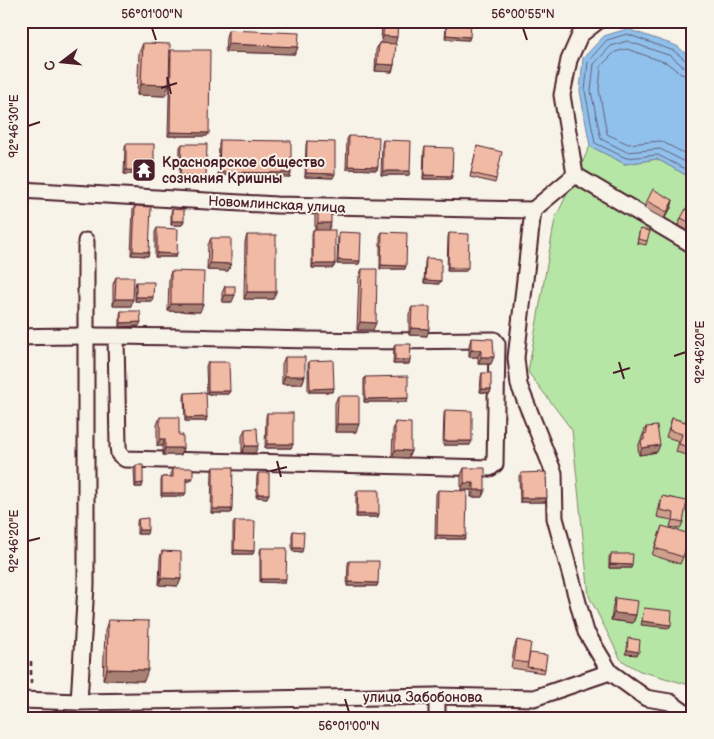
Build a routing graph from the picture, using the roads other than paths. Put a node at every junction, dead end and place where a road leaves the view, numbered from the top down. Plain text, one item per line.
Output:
1 (598, 21) edge
2 (575, 175) junction
3 (21, 190) edge
4 (533, 210) junction
5 (86, 241) dead end
6 (693, 245) edge
7 (87, 335) junction
8 (116, 336) junction
9 (21, 337) edge
10 (610, 672) junction
11 (437, 696) junction
12 (21, 700) edge
13 (79, 702) junction
14 (437, 718) edge
15 (692, 718) edge

1 - 2 street
2 - 4 street
2 - 6 street
3 - 4 street, Новомлинская улица
4 - 10 street
5 - 7 street
7 - 8 street
7 - 9 street
7 - 13 street
8 - 8 street
10 - 11 street, улица Забобонова
10 - 15 street
11 - 13 street, улица Забобонова
11 - 14 street
12 - 13 street, улица Забобонова

